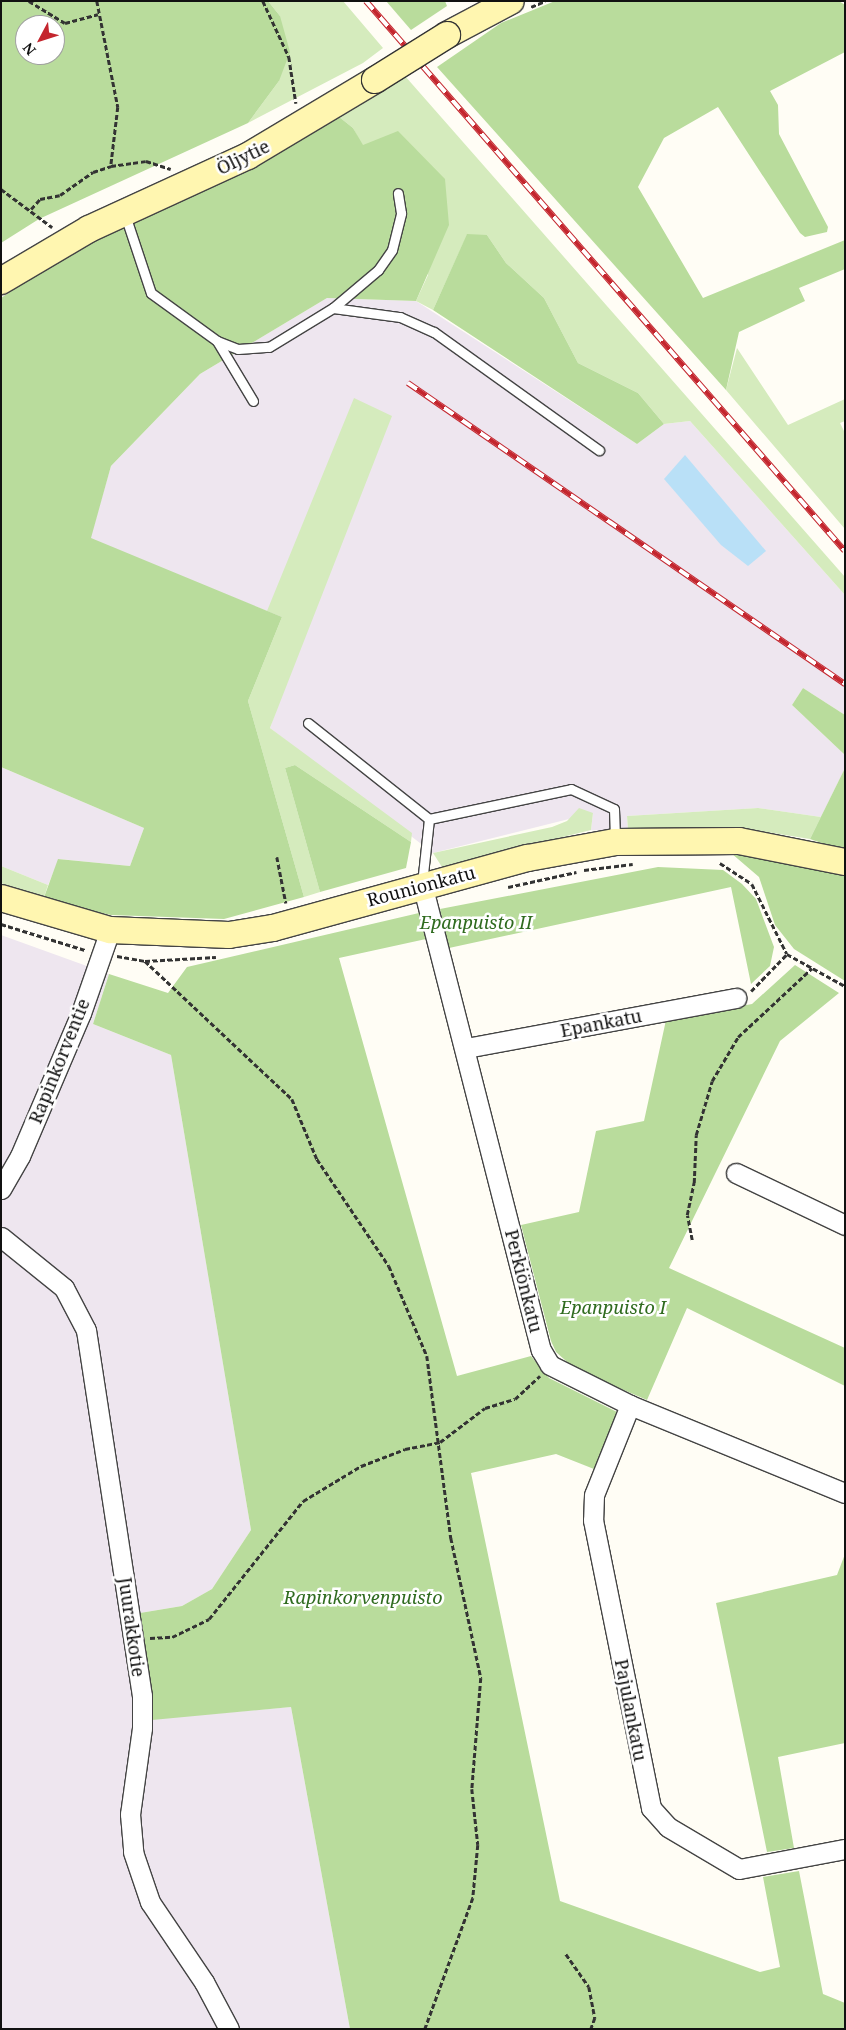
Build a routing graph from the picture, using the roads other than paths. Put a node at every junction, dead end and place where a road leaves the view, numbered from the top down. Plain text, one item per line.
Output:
1 (511, 1) edge
2 (471, 9) edge
3 (398, 193) dead end
4 (124, 212) junction
5 (1, 281) edge
6 (333, 308) junction
7 (218, 341) junction
8 (253, 401) dead end
9 (599, 450) dead end
10 (308, 722) dead end
11 (429, 819) junction
12 (615, 842) junction
13 (845, 862) edge
14 (422, 884) junction
15 (1, 898) edge
16 (110, 930) junction
17 (736, 998) road end
18 (466, 1048) junction
19 (736, 1173) dead end
20 (1, 1189) edge
21 (845, 1226) edge
22 (1, 1237) edge
23 (630, 1405) junction
24 (845, 1493) edge
25 (845, 1850) edge
26 (229, 2029) edge

1 - 2 main road, Öljytie
2 - 4 main road, Öljytie, bridge
3 - 6 lane
4 - 5 main road, Öljytie
4 - 7 lane
6 - 7 lane
6 - 9 lane
7 - 8 lane
10 - 11 lane
11 - 12 lane
11 - 14 lane
12 - 13 main road, Rounionkatu
12 - 14 main road, Rounionkatu
14 - 16 main road, Rounionkatu
14 - 18 street, Perkiönkatu
15 - 16 main road, Rounionkatu
16 - 20 street, Rapinkorventie
17 - 18 street, Epankatu
18 - 23 street, Perkiönkatu
19 - 21 street
22 - 26 street, Juurakkotie
23 - 24 street
23 - 25 street, Pajulankatu

